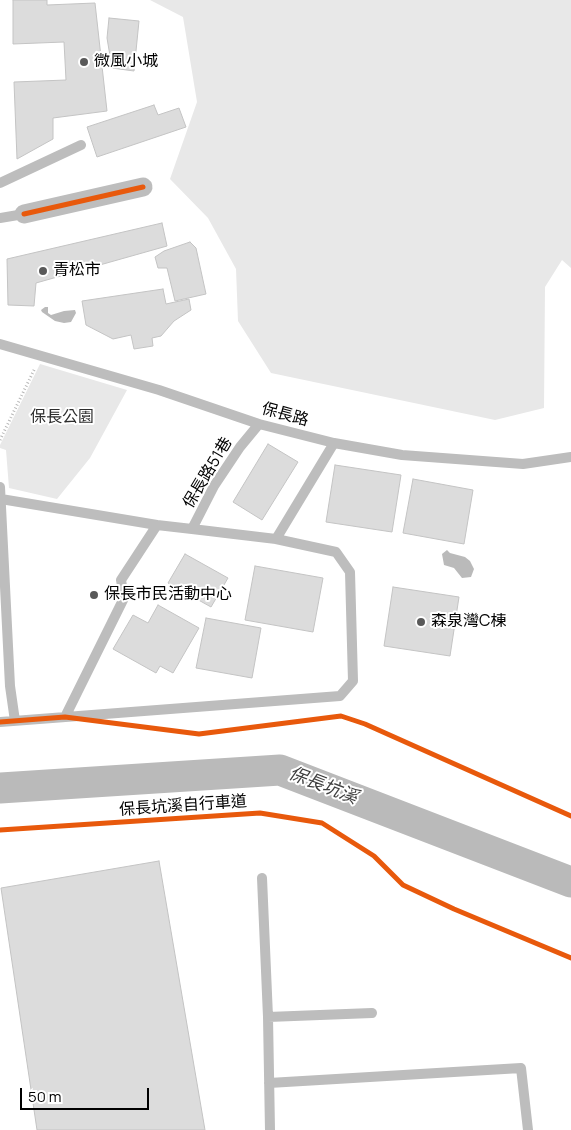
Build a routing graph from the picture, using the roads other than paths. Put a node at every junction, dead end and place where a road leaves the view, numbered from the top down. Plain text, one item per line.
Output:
1 (81, 145) dead end
2 (0, 183) edge
3 (143, 187) dead end
4 (24, 214) joint
5 (0, 218) edge
6 (0, 344) edge
7 (259, 424) junction
8 (334, 443) junction
9 (571, 457) edge
10 (0, 487) edge
11 (1, 499) edge
12 (157, 525) junction
13 (192, 529) junction
14 (276, 539) junction
15 (0, 681) edge
16 (10, 686) junction
17 (65, 717) junction
18 (16, 721) junction
19 (0, 722) edge
20 (262, 878) dead end
21 (372, 1013) dead end
22 (268, 1017) junction
23 (269, 1083) junction
24 (270, 1130) edge
25 (528, 1130) edge

1 - 2 lane
3 - 4 street
4 - 5 lane
6 - 7 lane, 保長路
7 - 8 lane, 保長路
7 - 13 lane, 保長路51巷
8 - 9 lane, 保長路
8 - 14 lane
10 - 11 lane
11 - 12 lane, 保長路51巷
11 - 16 lane
12 - 13 lane, 保長路51巷
12 - 17 lane
13 - 14 lane
14 - 17 lane
15 - 16 lane
16 - 18 lane
17 - 18 lane
18 - 19 lane
20 - 22 lane
21 - 22 lane
22 - 23 lane
23 - 24 lane
23 - 25 lane

